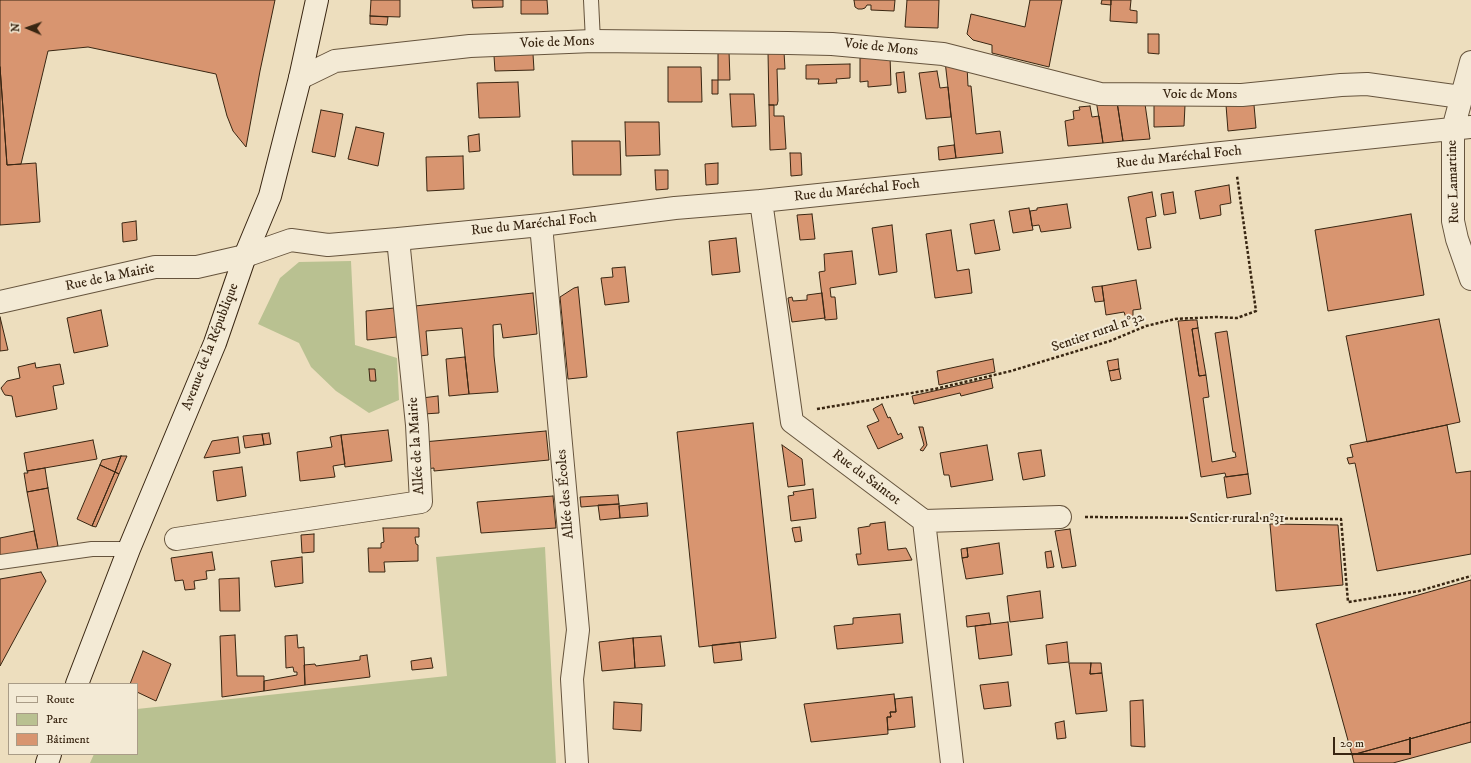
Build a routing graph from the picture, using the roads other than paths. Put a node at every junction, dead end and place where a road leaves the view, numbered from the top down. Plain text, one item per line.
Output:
1 (317, 0) edge
2 (591, 0) edge
3 (593, 41) junction
4 (1471, 62) edge
5 (300, 78) junction
6 (1461, 97) junction
7 (1462, 128) edge
8 (761, 201) junction
9 (541, 225) junction
10 (398, 239) junction
11 (245, 256) junction
12 (1471, 280) edge
13 (0, 302) edge
14 (1060, 517) road end
15 (924, 521) junction
16 (176, 539) dead end
17 (129, 549) junction
18 (0, 562) edge
19 (77, 683) edge
20 (576, 763) edge
21 (952, 763) edge

1 - 5 street, Avenue de la République
2 - 3 lane
3 - 5 street, Voie de Mons
3 - 6 street, Voie de Mons
4 - 6 street, Rue Lamartine
5 - 11 street, Avenue de la République
6 - 7 street, Rue Lamartine
7 - 8 street, Rue du Maréchal Foch
7 - 12 street, Rue Lamartine
8 - 9 street, Rue du Maréchal Foch
8 - 15 street, Rue du Saintot
9 - 10 street, Rue du Maréchal Foch
9 - 20 street, Allée des Écoles
10 - 11 street, Rue du Maréchal Foch
10 - 16 street, Allée de la Mairie
11 - 13 street, Rue de la Mairie
11 - 17 street, Avenue de la République
14 - 15 street
15 - 21 street
17 - 18 lane
17 - 19 street, Avenue de la République

